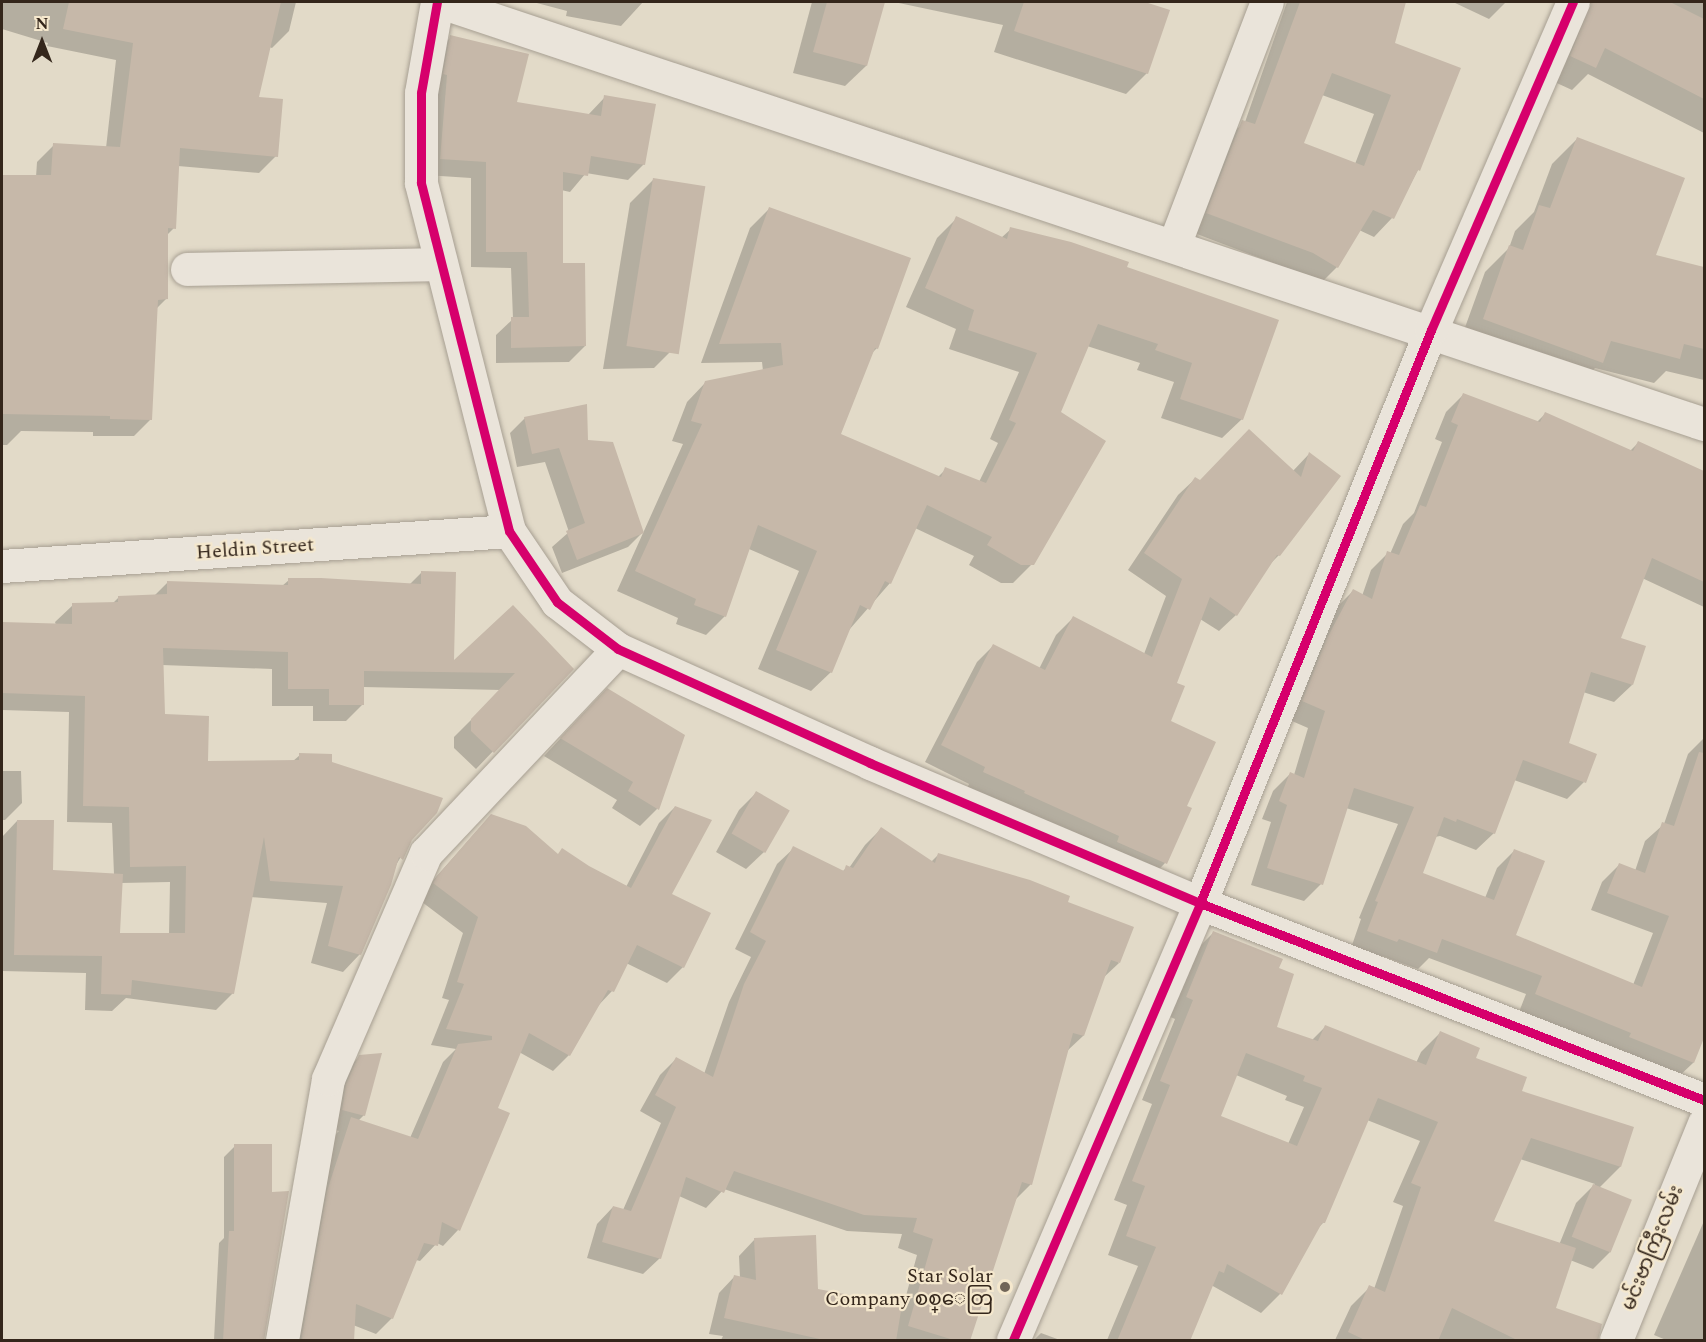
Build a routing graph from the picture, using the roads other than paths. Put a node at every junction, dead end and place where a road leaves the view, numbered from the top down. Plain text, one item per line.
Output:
1 (439, 2) edge
2 (1267, 2) edge
3 (1573, 2) edge
4 (1174, 245) junction
5 (441, 264) junction
6 (187, 269) dead end
7 (1431, 330) junction
8 (1704, 424) edge
9 (509, 531) junction
10 (2, 566) edge
11 (618, 649) junction
12 (1200, 903) junction
13 (1704, 1100) edge
14 (1704, 1123) edge
15 (282, 1341) edge
16 (1013, 1341) edge
17 (1616, 1341) edge

1 - 4 street
1 - 5 street
2 - 4 street
3 - 7 street
4 - 7 street
5 - 6 street
5 - 9 street
7 - 8 street
7 - 12 street
9 - 10 street, Heldin Street
9 - 11 street
11 - 12 street
11 - 15 street
12 - 13 street
12 - 16 street
14 - 17 street, မင်းဗာကြီးလမ်း

